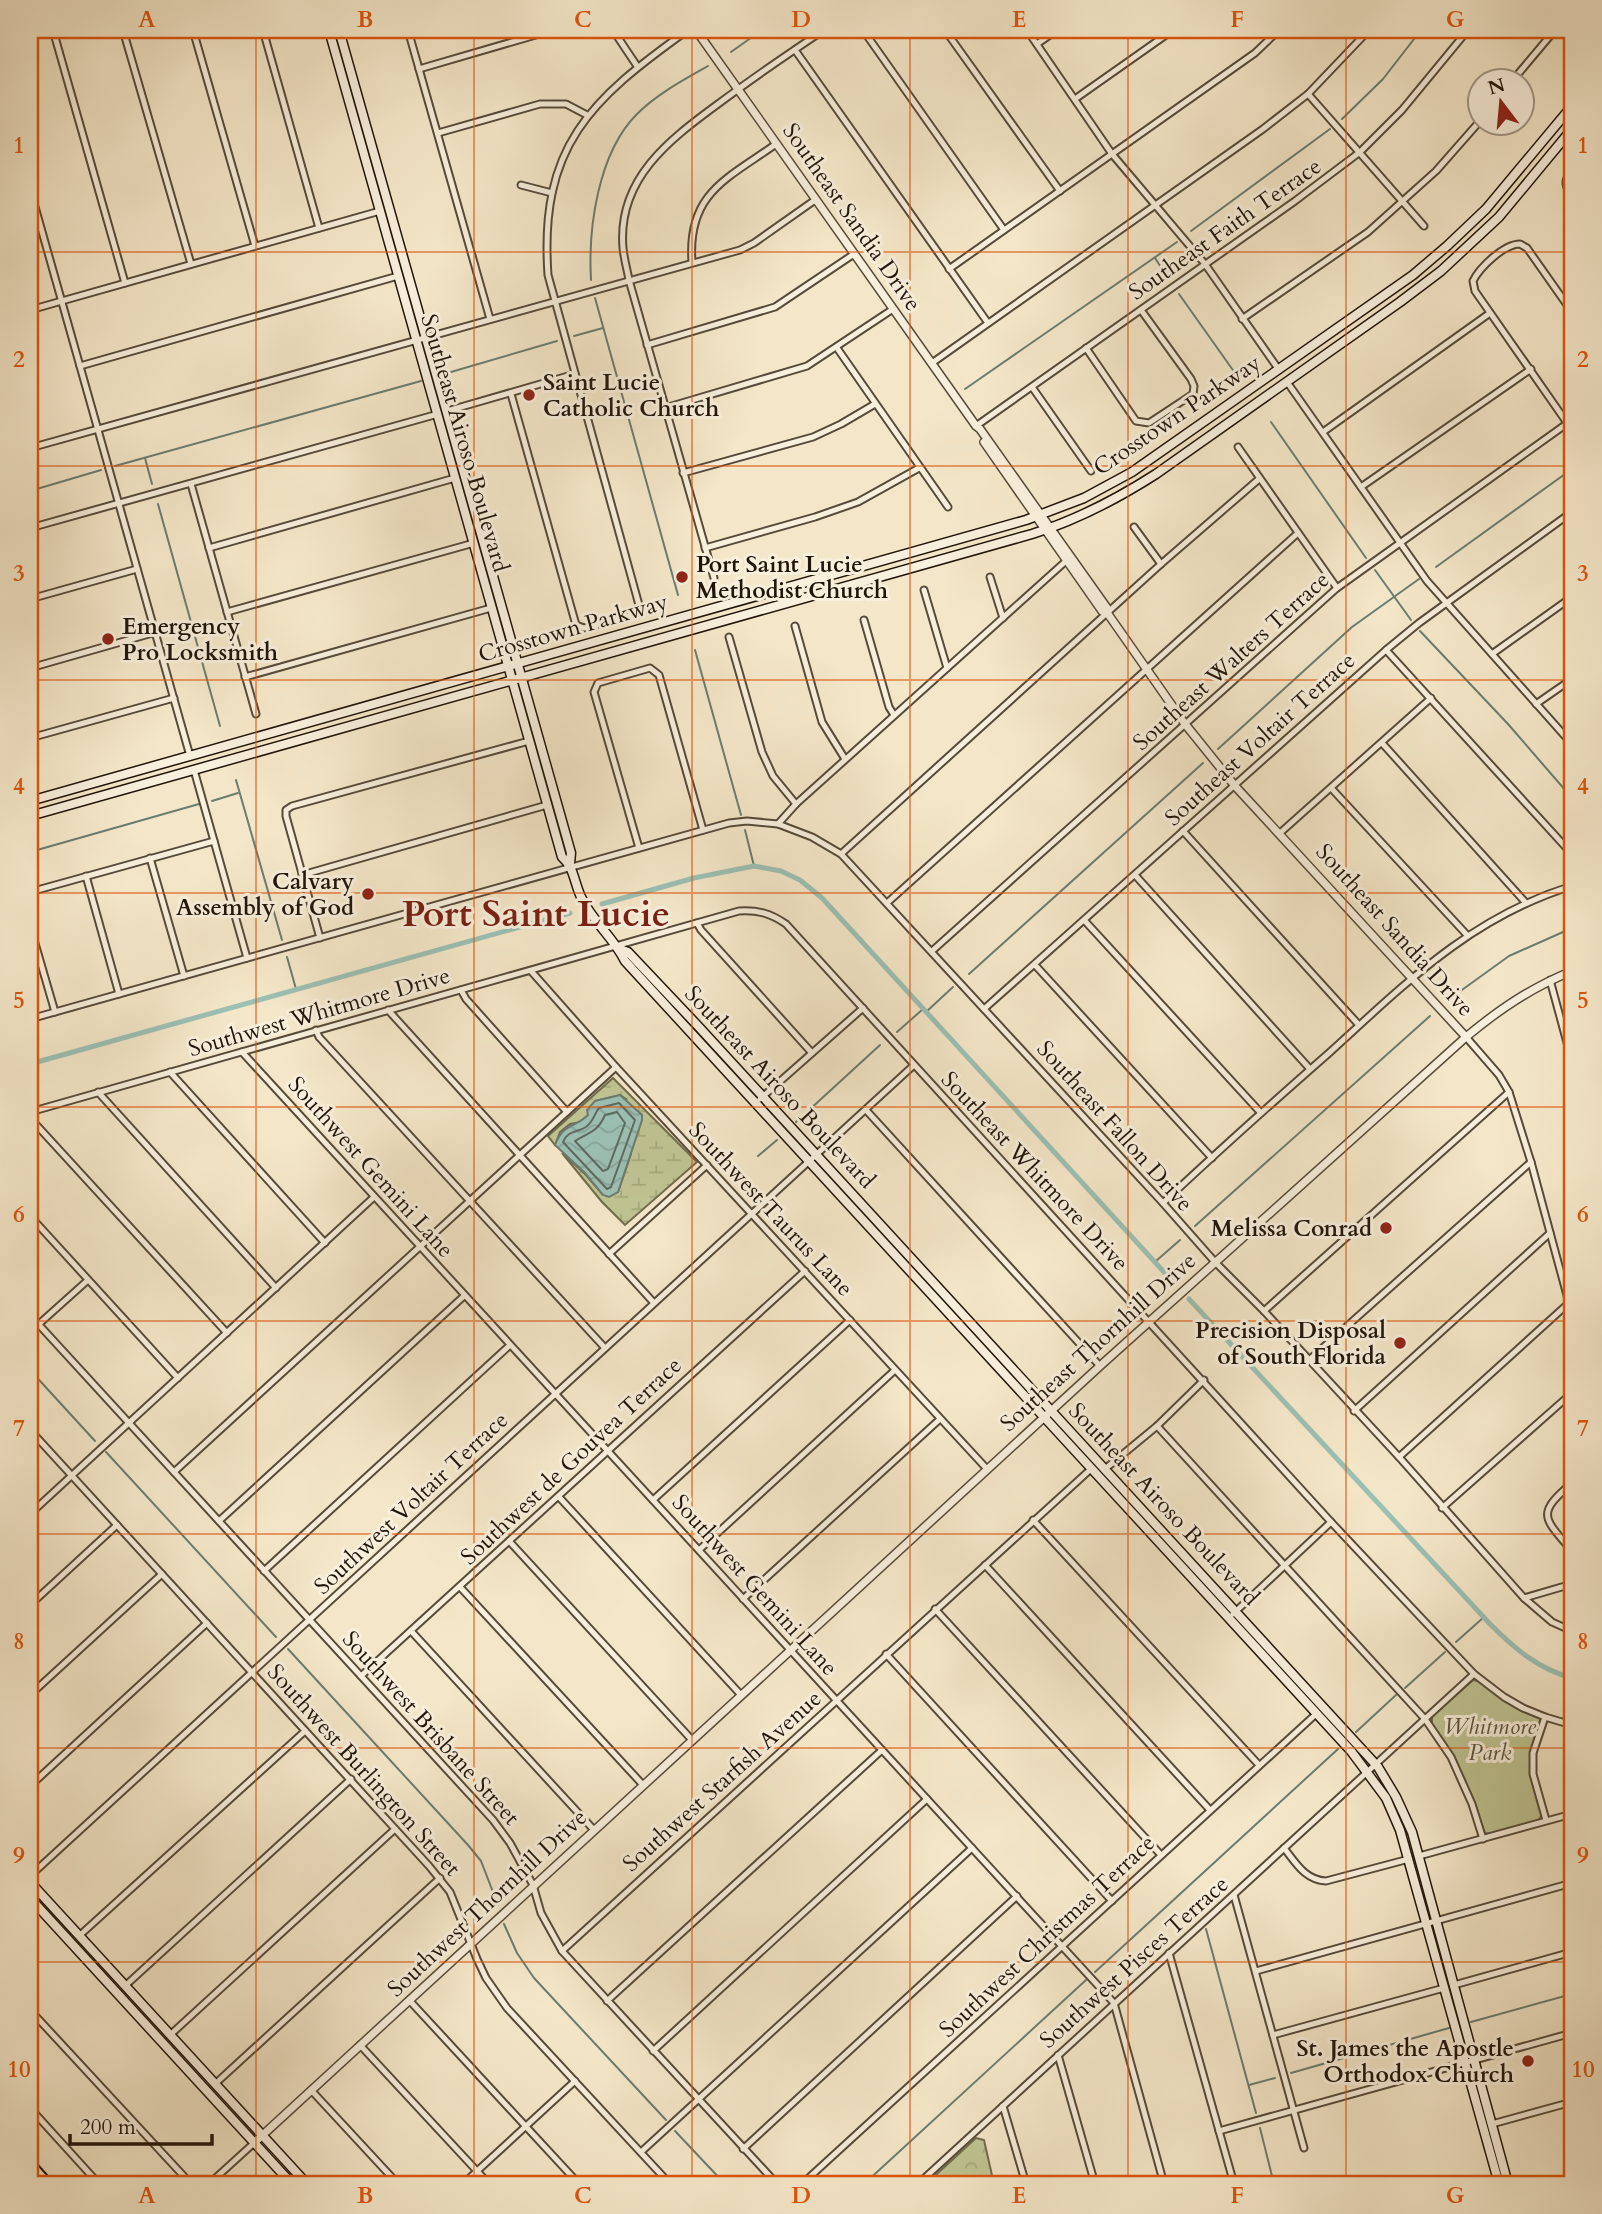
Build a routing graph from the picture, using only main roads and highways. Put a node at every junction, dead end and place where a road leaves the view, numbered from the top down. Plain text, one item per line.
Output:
1 (329, 30) edge
2 (339, 30) edge
3 (1572, 106) edge
4 (1553, 130) junction
5 (1572, 130) edge
6 (1561, 143) junction
7 (1374, 302) junction
8 (1379, 317) junction
9 (518, 664) junction
10 (508, 666) junction
11 (522, 678) junction
12 (512, 680) junction
13 (30, 802) edge
14 (30, 817) edge
15 (570, 865) junction
16 (618, 947) junction
17 (1301, 1682) junction
18 (1294, 1689) junction
19 (1373, 1768) junction
20 (30, 1882) edge
21 (30, 1898) edge
22 (1432, 1922) junction
23 (130, 2007) junction
24 (170, 2035) junction
25 (173, 2053) junction
26 (206, 2074) junction
27 (30, 2165) edge
28 (47, 2184) edge
29 (292, 2184) edge
30 (307, 2184) edge
31 (1499, 2184) edge
32 (1508, 2184) edge

1 - 10 main road, Southeast Airoso Boulevard
2 - 9 main road, Southeast Airoso Boulevard
3 - 4 main road, Crosstown Parkway
4 - 6 main road
4 - 7 main road, Crosstown Parkway
5 - 6 main road, Crosstown Parkway
6 - 8 main road, Crosstown Parkway
7 - 8 main road
7 - 9 main road, Crosstown Parkway
8 - 11 main road, Crosstown Parkway
9 - 10 main road, Crosstown Parkway
9 - 11 main road, Southeast Airoso Boulevard
10 - 12 main road, Southeast Airoso Boulevard
10 - 13 main road, Crosstown Parkway
11 - 12 main road, Crosstown Parkway
11 - 15 main road, Southeast Airoso Boulevard
12 - 14 main road, Crosstown Parkway
12 - 15 main road, Southeast Airoso Boulevard
15 - 16 main road, Southeast Airoso Boulevard
16 - 17 main road, Southeast Airoso Boulevard
16 - 18 main road, Southeast Airoso Boulevard
17 - 18 main road
17 - 19 main road, Southeast Airoso Boulevard
18 - 19 main road, Southeast Airoso Boulevard
19 - 22 main road, Southeast Airoso Boulevard
19 - 22 main road, Southeast Airoso Boulevard
20 - 24 main road
21 - 23 main road
22 - 31 main road, Southeast Airoso Boulevard
22 - 32 main road, Southeast Airoso Boulevard
23 - 24 main road
23 - 25 main road
24 - 26 main road
25 - 26 main road
25 - 29 main road
26 - 30 main road
27 - 28 highway

